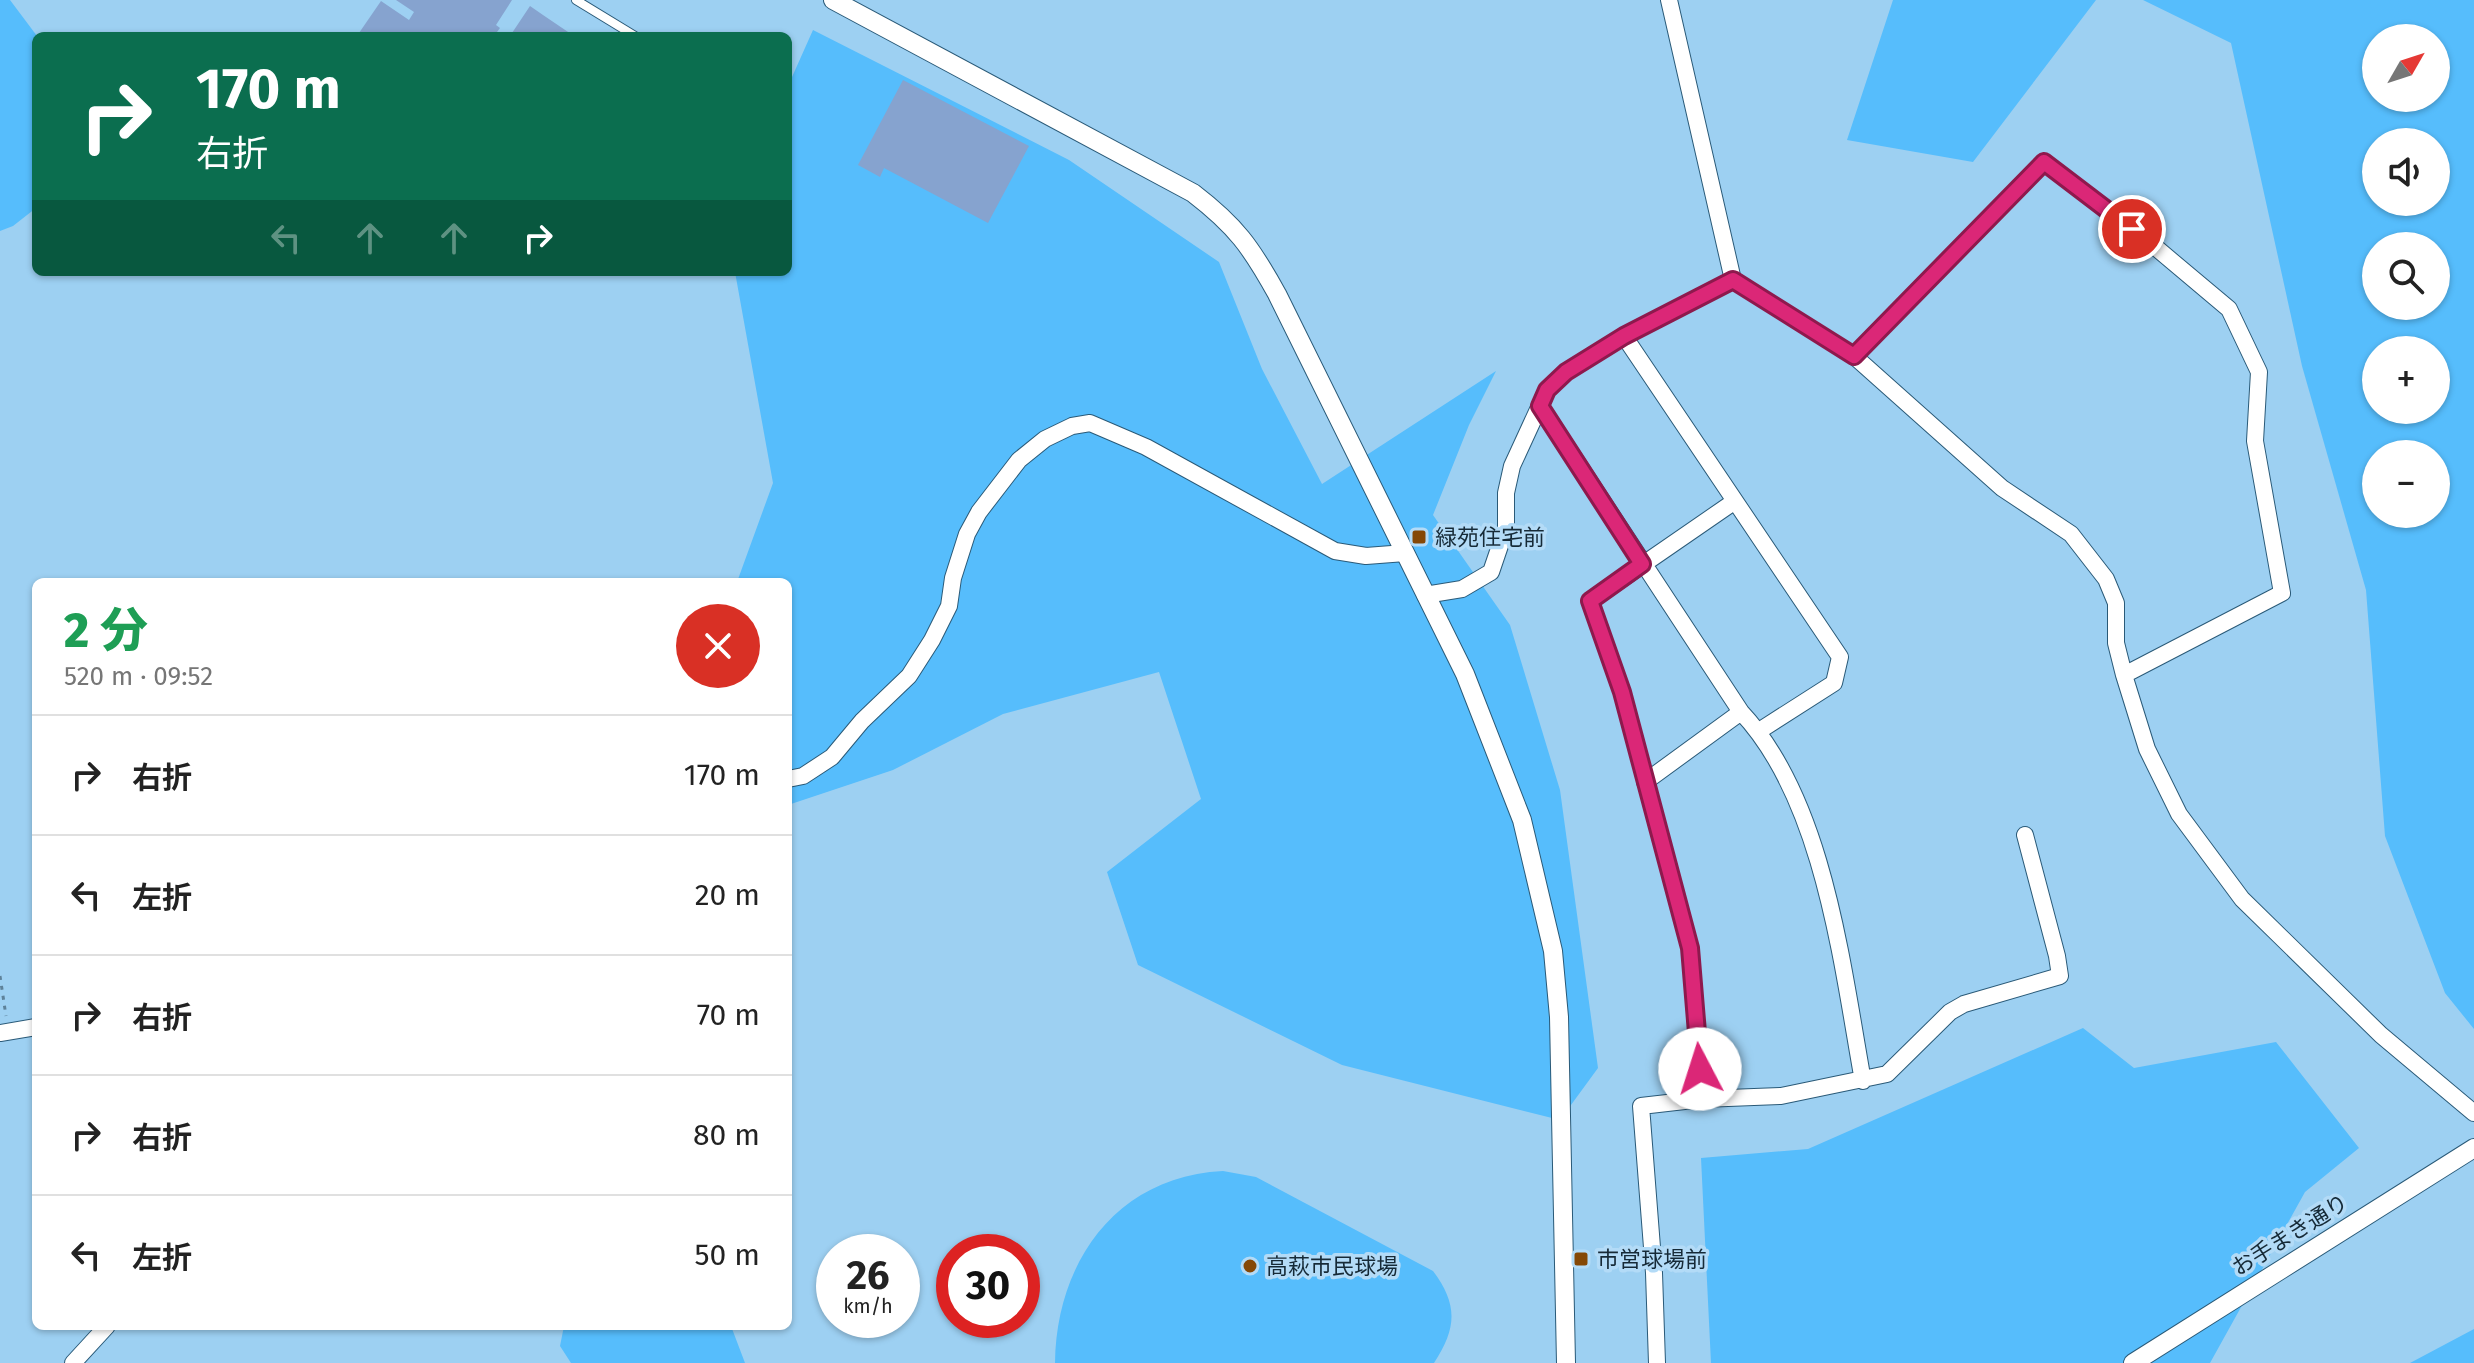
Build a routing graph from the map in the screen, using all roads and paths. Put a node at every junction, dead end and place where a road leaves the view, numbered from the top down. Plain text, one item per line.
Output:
1 (576, 0) edge
2 (833, 0) edge
3 (1669, 0) edge
4 (628, 32) edge
5 (1733, 280) junction
6 (1624, 336) junction
7 (1854, 356) junction
8 (1540, 406) junction
9 (1735, 501) junction
10 (1405, 553) junction
11 (1642, 564) junction
12 (1425, 595) junction
13 (2124, 675) junction
14 (1741, 712) junction
15 (1759, 731) junction
16 (792, 778) edge
17 (1645, 782) junction
18 (2025, 835) dead end
19 (0, 976) edge
20 (32, 1028) edge
21 (4, 1032) edge
22 (1863, 1081) junction
23 (1702, 1099) junction
24 (2469, 1109) edge
25 (2474, 1148) edge
26 (103, 1330) edge
27 (73, 1363) edge
28 (1566, 1363) edge
29 (1657, 1363) edge
30 (2133, 1363) edge

1 - 4 lane
2 - 10 street
3 - 5 street
5 - 6 street
5 - 7 street
6 - 8 street
6 - 9 street
7 - 13 street
7 - 13 street
8 - 11 street
8 - 12 street
9 - 11 street
9 - 15 street
10 - 12 street
10 - 16 street
11 - 14 street
11 - 17 street
12 - 28 street
13 - 24 street
14 - 15 street
14 - 17 street
15 - 22 street
17 - 23 street
18 - 22 street
19 - 21 path
20 - 21 street
22 - 23 street
23 - 29 street
25 - 30 street, お手まき通り
26 - 27 street

